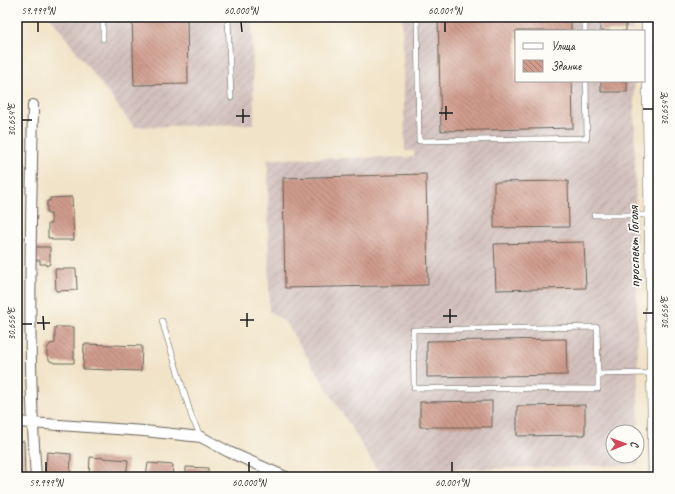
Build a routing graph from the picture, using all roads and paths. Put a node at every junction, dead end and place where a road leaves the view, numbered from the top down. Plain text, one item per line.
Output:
1 (103, 17) edge
2 (228, 17) edge
3 (417, 17) edge
4 (585, 17) edge
5 (648, 17) edge
6 (585, 30) edge
7 (103, 39) dead end
8 (586, 82) edge
9 (231, 98) dead end
10 (33, 105) dead end
11 (653, 210) edge
12 (594, 215) dead end
13 (162, 321) dead end
14 (653, 373) junction
15 (598, 374) junction
16 (17, 422) edge
17 (32, 422) junction
18 (201, 437) junction
19 (656, 455) edge
20 (36, 477) edge
21 (286, 477) edge
22 (655, 477) edge

1 - 7 lane
2 - 9 lane
3 - 8 lane
4 - 6 lane
5 - 11 street, проспект Гоголя
10 - 17 street
11 - 12 lane
11 - 14 street, проспект Гоголя
13 - 18 lane
14 - 15 lane
14 - 19 street, проспект Гоголя
15 - 15 lane
16 - 17 street
17 - 18 street
17 - 20 street
18 - 21 street
19 - 22 street, проспект Гоголя

